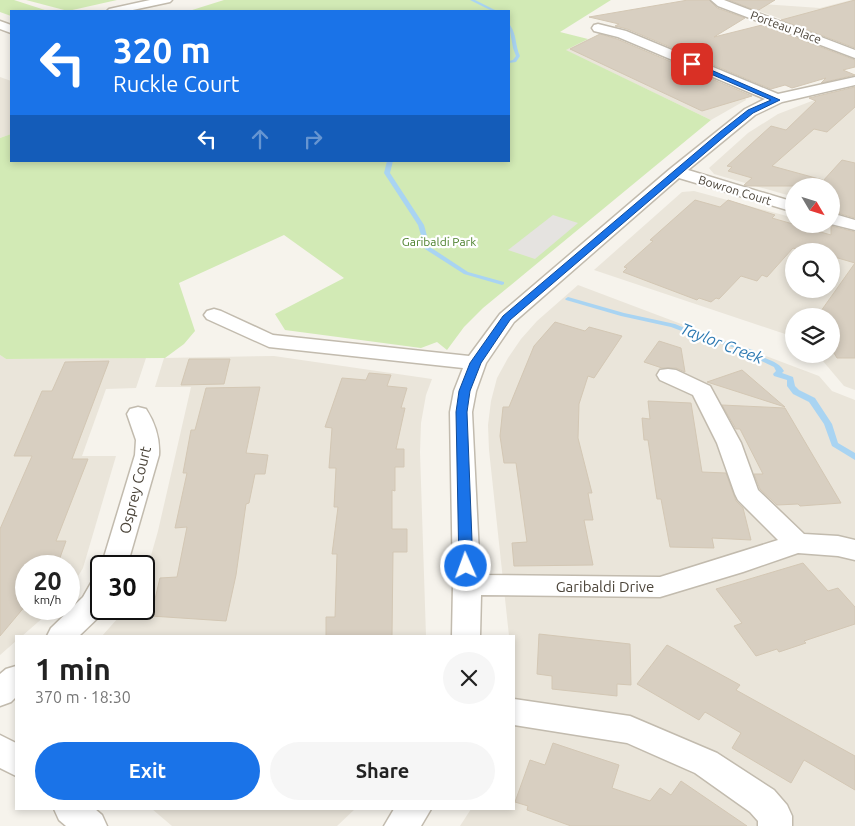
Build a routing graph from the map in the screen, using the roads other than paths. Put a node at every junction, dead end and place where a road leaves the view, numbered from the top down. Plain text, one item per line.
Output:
1 (166, 0) edge
2 (717, 0) edge
3 (117, 10) edge
4 (598, 28) dead end
5 (855, 54) edge
6 (855, 81) edge
7 (777, 100) junction
8 (676, 172) junction
9 (785, 204) edge
10 (840, 221) edge
11 (855, 225) edge
12 (214, 315) dead end
13 (475, 363) junction
14 (668, 375) dead end
15 (138, 414) dead end
16 (797, 543) junction
17 (855, 550) edge
18 (117, 555) edge
19 (467, 585) junction
20 (90, 608) edge
21 (62, 635) edge
22 (466, 635) edge
23 (15, 679) edge
24 (0, 693) edge
25 (515, 712) edge
26 (0, 748) edge
27 (15, 761) edge
28 (72, 810) edge
29 (413, 810) edge
30 (90, 826) edge
31 (401, 826) edge
32 (775, 826) edge

1 - 3 street
2 - 5 street, Porteau Place
4 - 7 street
6 - 7 street
7 - 8 street
8 - 9 street, Bowron Court
8 - 13 street
10 - 11 street
12 - 13 street
13 - 19 street
14 - 16 street
15 - 18 street, Osprey Court
16 - 17 street, Garibaldi Drive
16 - 19 street, Garibaldi Drive
19 - 22 street
20 - 21 street
23 - 24 street
25 - 32 street
26 - 27 street
28 - 30 street
29 - 31 street

